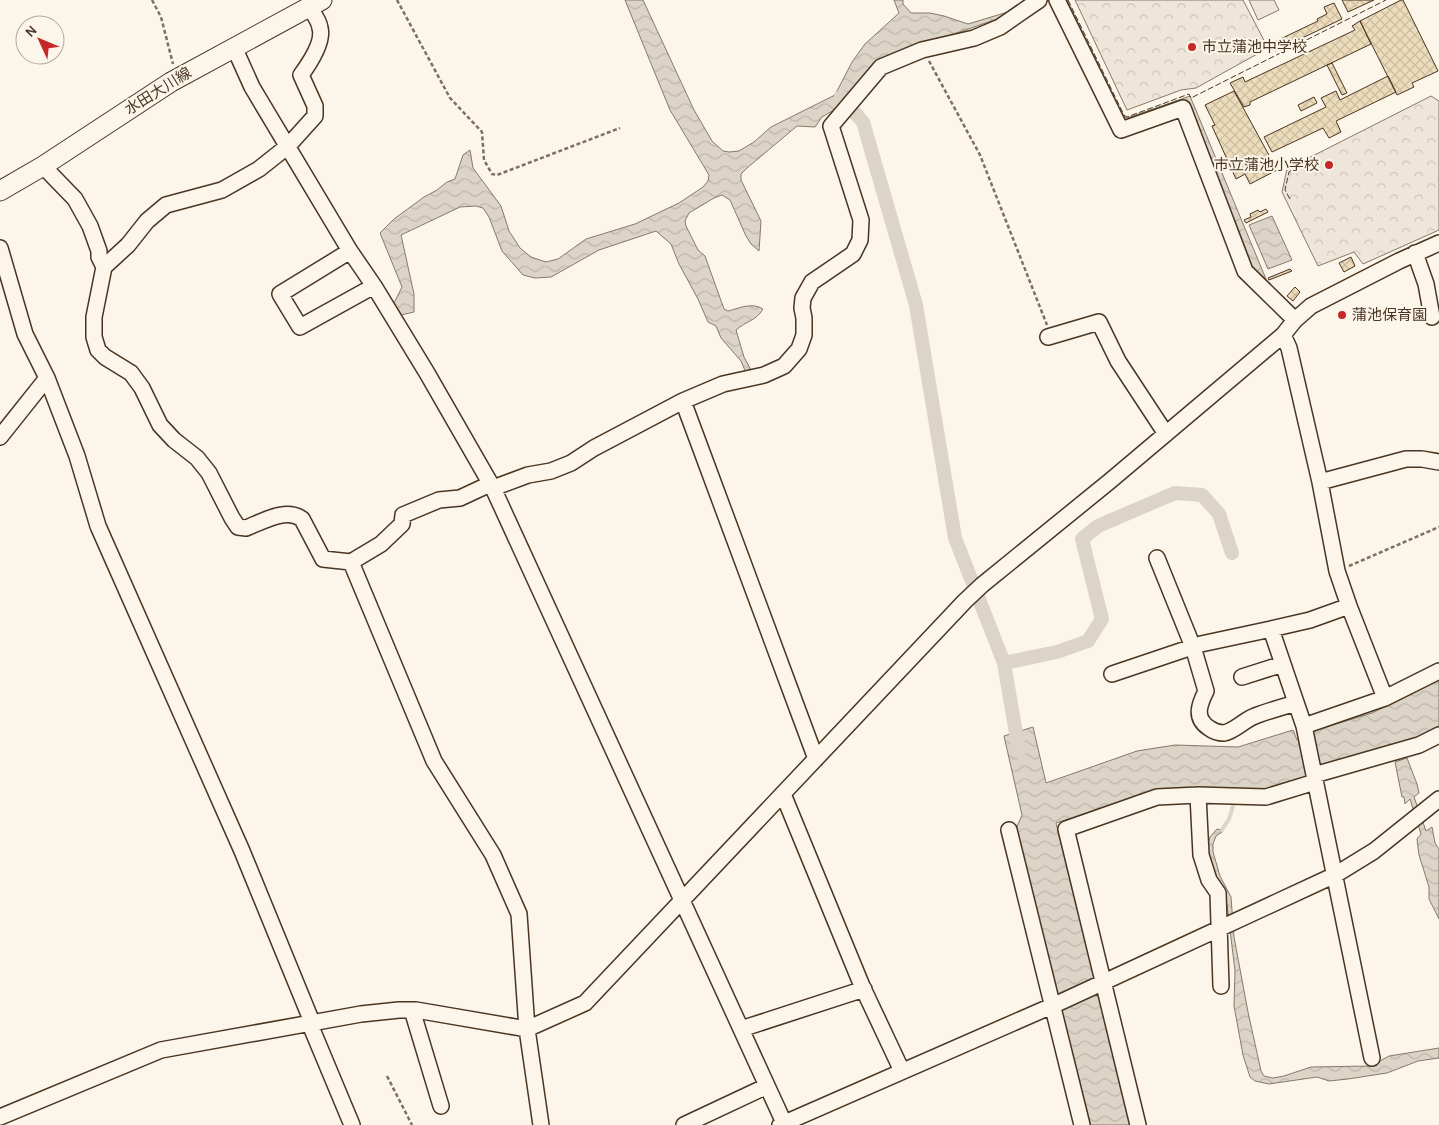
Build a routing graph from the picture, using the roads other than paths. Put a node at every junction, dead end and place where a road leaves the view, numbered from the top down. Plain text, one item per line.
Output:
1 (1039, 0) edge
2 (1056, 0) edge
3 (316, 3) edge
4 (234, 47) junction
5 (288, 146) junction
6 (43, 166) junction
7 (0, 191) edge
8 (1439, 243) edge
9 (0, 248) edge
10 (350, 251) junction
11 (1415, 253) junction
12 (104, 267) junction
13 (374, 286) junction
14 (1432, 317) dead end
15 (1295, 320) junction
16 (1283, 335) junction
17 (1049, 336) road end
18 (48, 378) junction
19 (683, 401) junction
20 (1166, 434) junction
21 (0, 437) edge
22 (1439, 462) edge
23 (1320, 482) junction
24 (491, 486) junction
25 (1157, 558) dead end
26 (351, 562) junction
27 (1349, 606) junction
28 (1271, 629) junction
29 (1193, 647) junction
30 (1283, 664) junction
31 (1439, 671) edge
32 (1112, 674) dead end
33 (1242, 677) dead end
34 (1385, 698) junction
35 (1296, 703) junction
36 (1304, 731) junction
37 (1439, 735) edge
38 (816, 759) junction
39 (1314, 775) junction
40 (783, 794) junction
41 (1198, 795) junction
42 (1439, 799) edge
43 (1009, 830) dead end
44 (1335, 875) junction
45 (682, 901) junction
46 (1220, 928) junction
47 (1098, 985) junction
48 (1221, 986) dead end
49 (864, 988) junction
50 (1058, 1003) junction
51 (412, 1010) junction
52 (311, 1022) junction
53 (527, 1029) junction
54 (740, 1029) junction
55 (1372, 1058) dead end
56 (902, 1072) junction
57 (766, 1086) junction
58 (441, 1106) dead end
59 (0, 1117) edge
60 (783, 1124) edge
61 (352, 1125) edge
62 (541, 1125) edge
63 (684, 1125) edge
64 (1082, 1125) edge
65 (1138, 1125) edge

1 - 19 street
2 - 15 street
3 - 4 main road, 水田大川線
3 - 5 street
4 - 5 street
4 - 6 main road, 水田大川線
5 - 10 street
5 - 12 street
6 - 7 main road, 水田大川線
6 - 12 street
8 - 11 street
9 - 18 street
10 - 13 street
10 - 13 street
11 - 14 street
11 - 15 street
12 - 26 street
13 - 24 street
15 - 16 street
16 - 20 street
16 - 23 street
17 - 20 street
18 - 21 street
18 - 52 street
19 - 24 street
19 - 38 street
20 - 38 street
22 - 23 street
23 - 27 street
24 - 26 street
24 - 45 street
25 - 29 street
26 - 53 street
27 - 28 street
27 - 34 street
28 - 29 street
28 - 30 street
29 - 32 street
29 - 35 street
30 - 33 street
30 - 35 street
31 - 34 street
34 - 36 street
35 - 36 street
36 - 39 street
37 - 39 street
38 - 40 street
39 - 41 street
39 - 44 street
40 - 45 street
40 - 49 street
41 - 46 street
41 - 47 street
42 - 44 street
43 - 50 street
44 - 46 street
44 - 55 street
45 - 53 street
45 - 54 street
46 - 47 street
46 - 48 street
47 - 50 street
47 - 65 street
49 - 54 street
49 - 56 street
50 - 56 street
50 - 64 street
51 - 52 street
51 - 53 street
51 - 58 street
52 - 59 street
52 - 61 street
53 - 62 street
54 - 57 street
56 - 60 street
57 - 60 street
57 - 63 street

